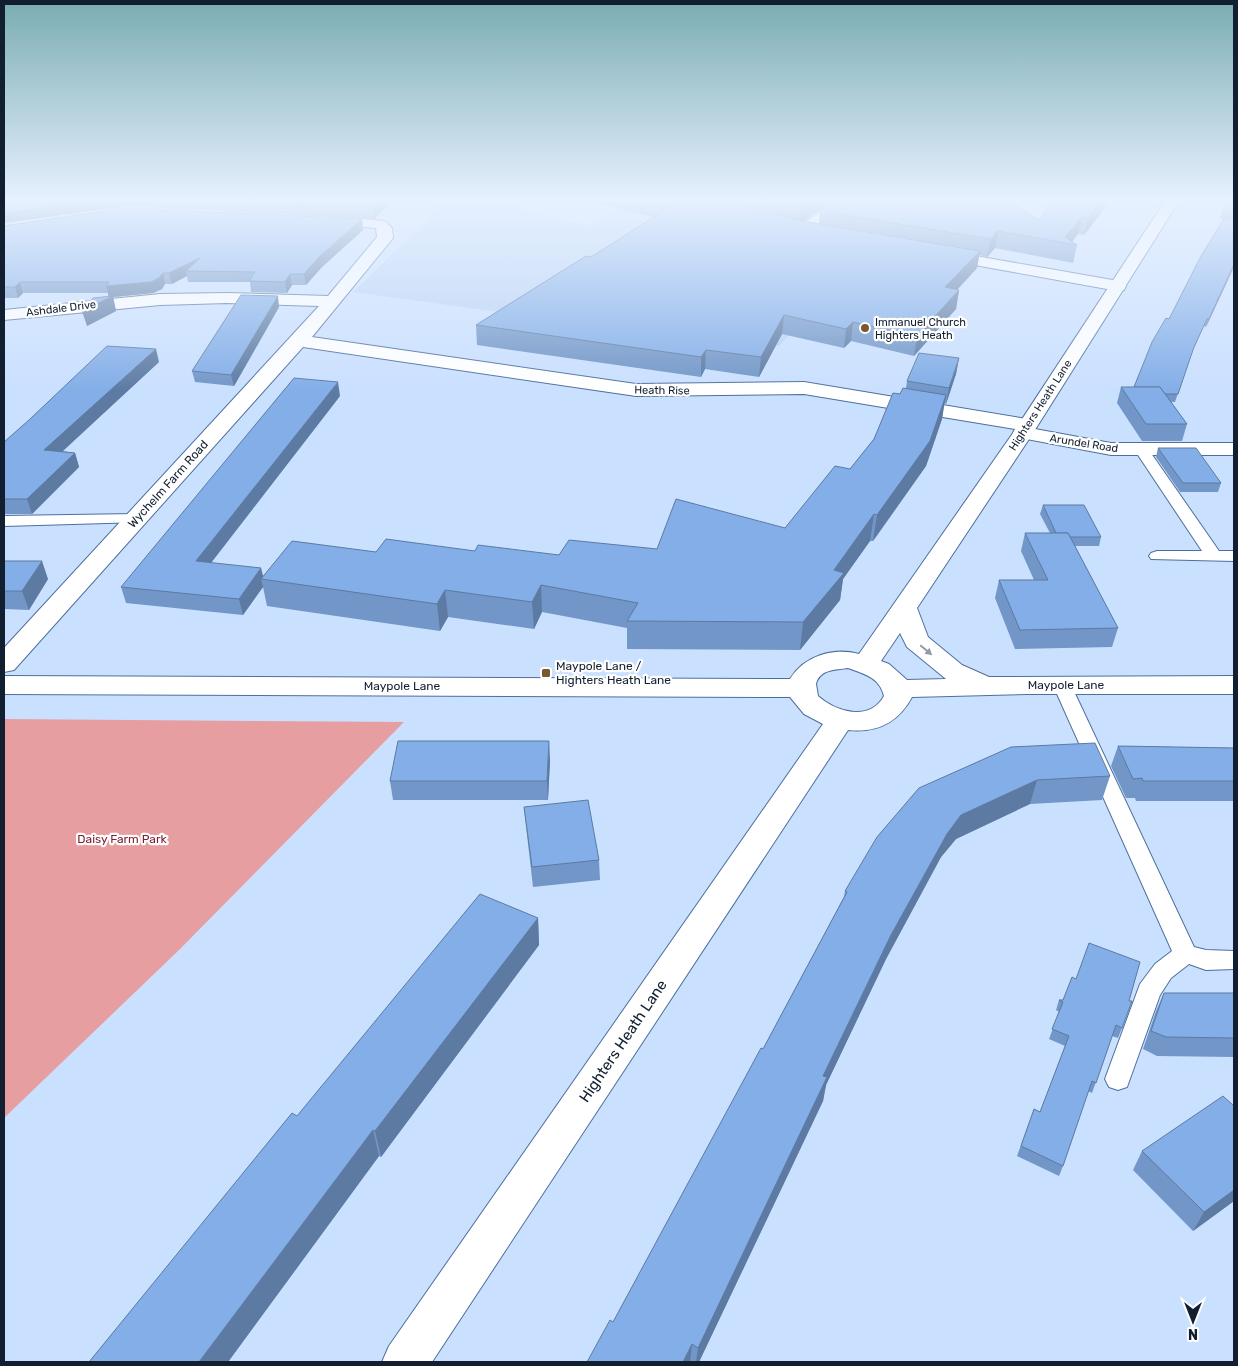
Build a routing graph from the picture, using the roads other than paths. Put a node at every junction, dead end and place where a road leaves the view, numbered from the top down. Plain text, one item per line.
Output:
1 (362, 265) edge
2 (998, 265) edge
3 (1132, 265) edge
4 (1118, 286) junction
5 (330, 301) junction
6 (4, 315) edge
7 (299, 341) junction
8 (1025, 429) junction
9 (1141, 449) junction
10 (1234, 449) edge
11 (136, 519) junction
12 (4, 521) edge
13 (1157, 556) dead end
14 (1214, 556) junction
15 (1234, 556) edge
16 (904, 607) junction
17 (4, 664) edge
18 (866, 664) junction
19 (1062, 684) junction
20 (4, 685) edge
21 (1234, 685) edge
22 (983, 686) junction
23 (801, 688) junction
24 (898, 689) junction
25 (840, 720) junction
26 (1185, 954) junction
27 (1234, 960) edge
28 (1118, 1079) dead end
29 (405, 1362) edge

1 - 5 street
2 - 4 street
3 - 4 street, Highters Heath Lane
4 - 8 street, Highters Heath Lane
5 - 6 street, Ashdale Drive
5 - 7 street, Wychelm Farm Road
7 - 8 street, Heath Rise
7 - 11 street, Wychelm Farm Road
8 - 9 street, Arundel Road
8 - 16 street, Highters Heath Lane
9 - 10 street, Arundel Road
9 - 14 lane
11 - 12 lane
11 - 17 street, Wychelm Farm Road
13 - 14 lane
14 - 15 lane
16 - 18 street, Highters Heath Lane
16 -> 22 street
18 - 23 street
18 - 24 street
19 - 21 street, Maypole Lane
19 - 22 street, Maypole Lane
19 - 26 lane
20 - 23 street, Maypole Lane
22 - 24 street, Maypole Lane
23 - 25 street
24 - 25 street
25 - 29 street, Highters Heath Lane
26 - 27 lane
26 - 28 lane

